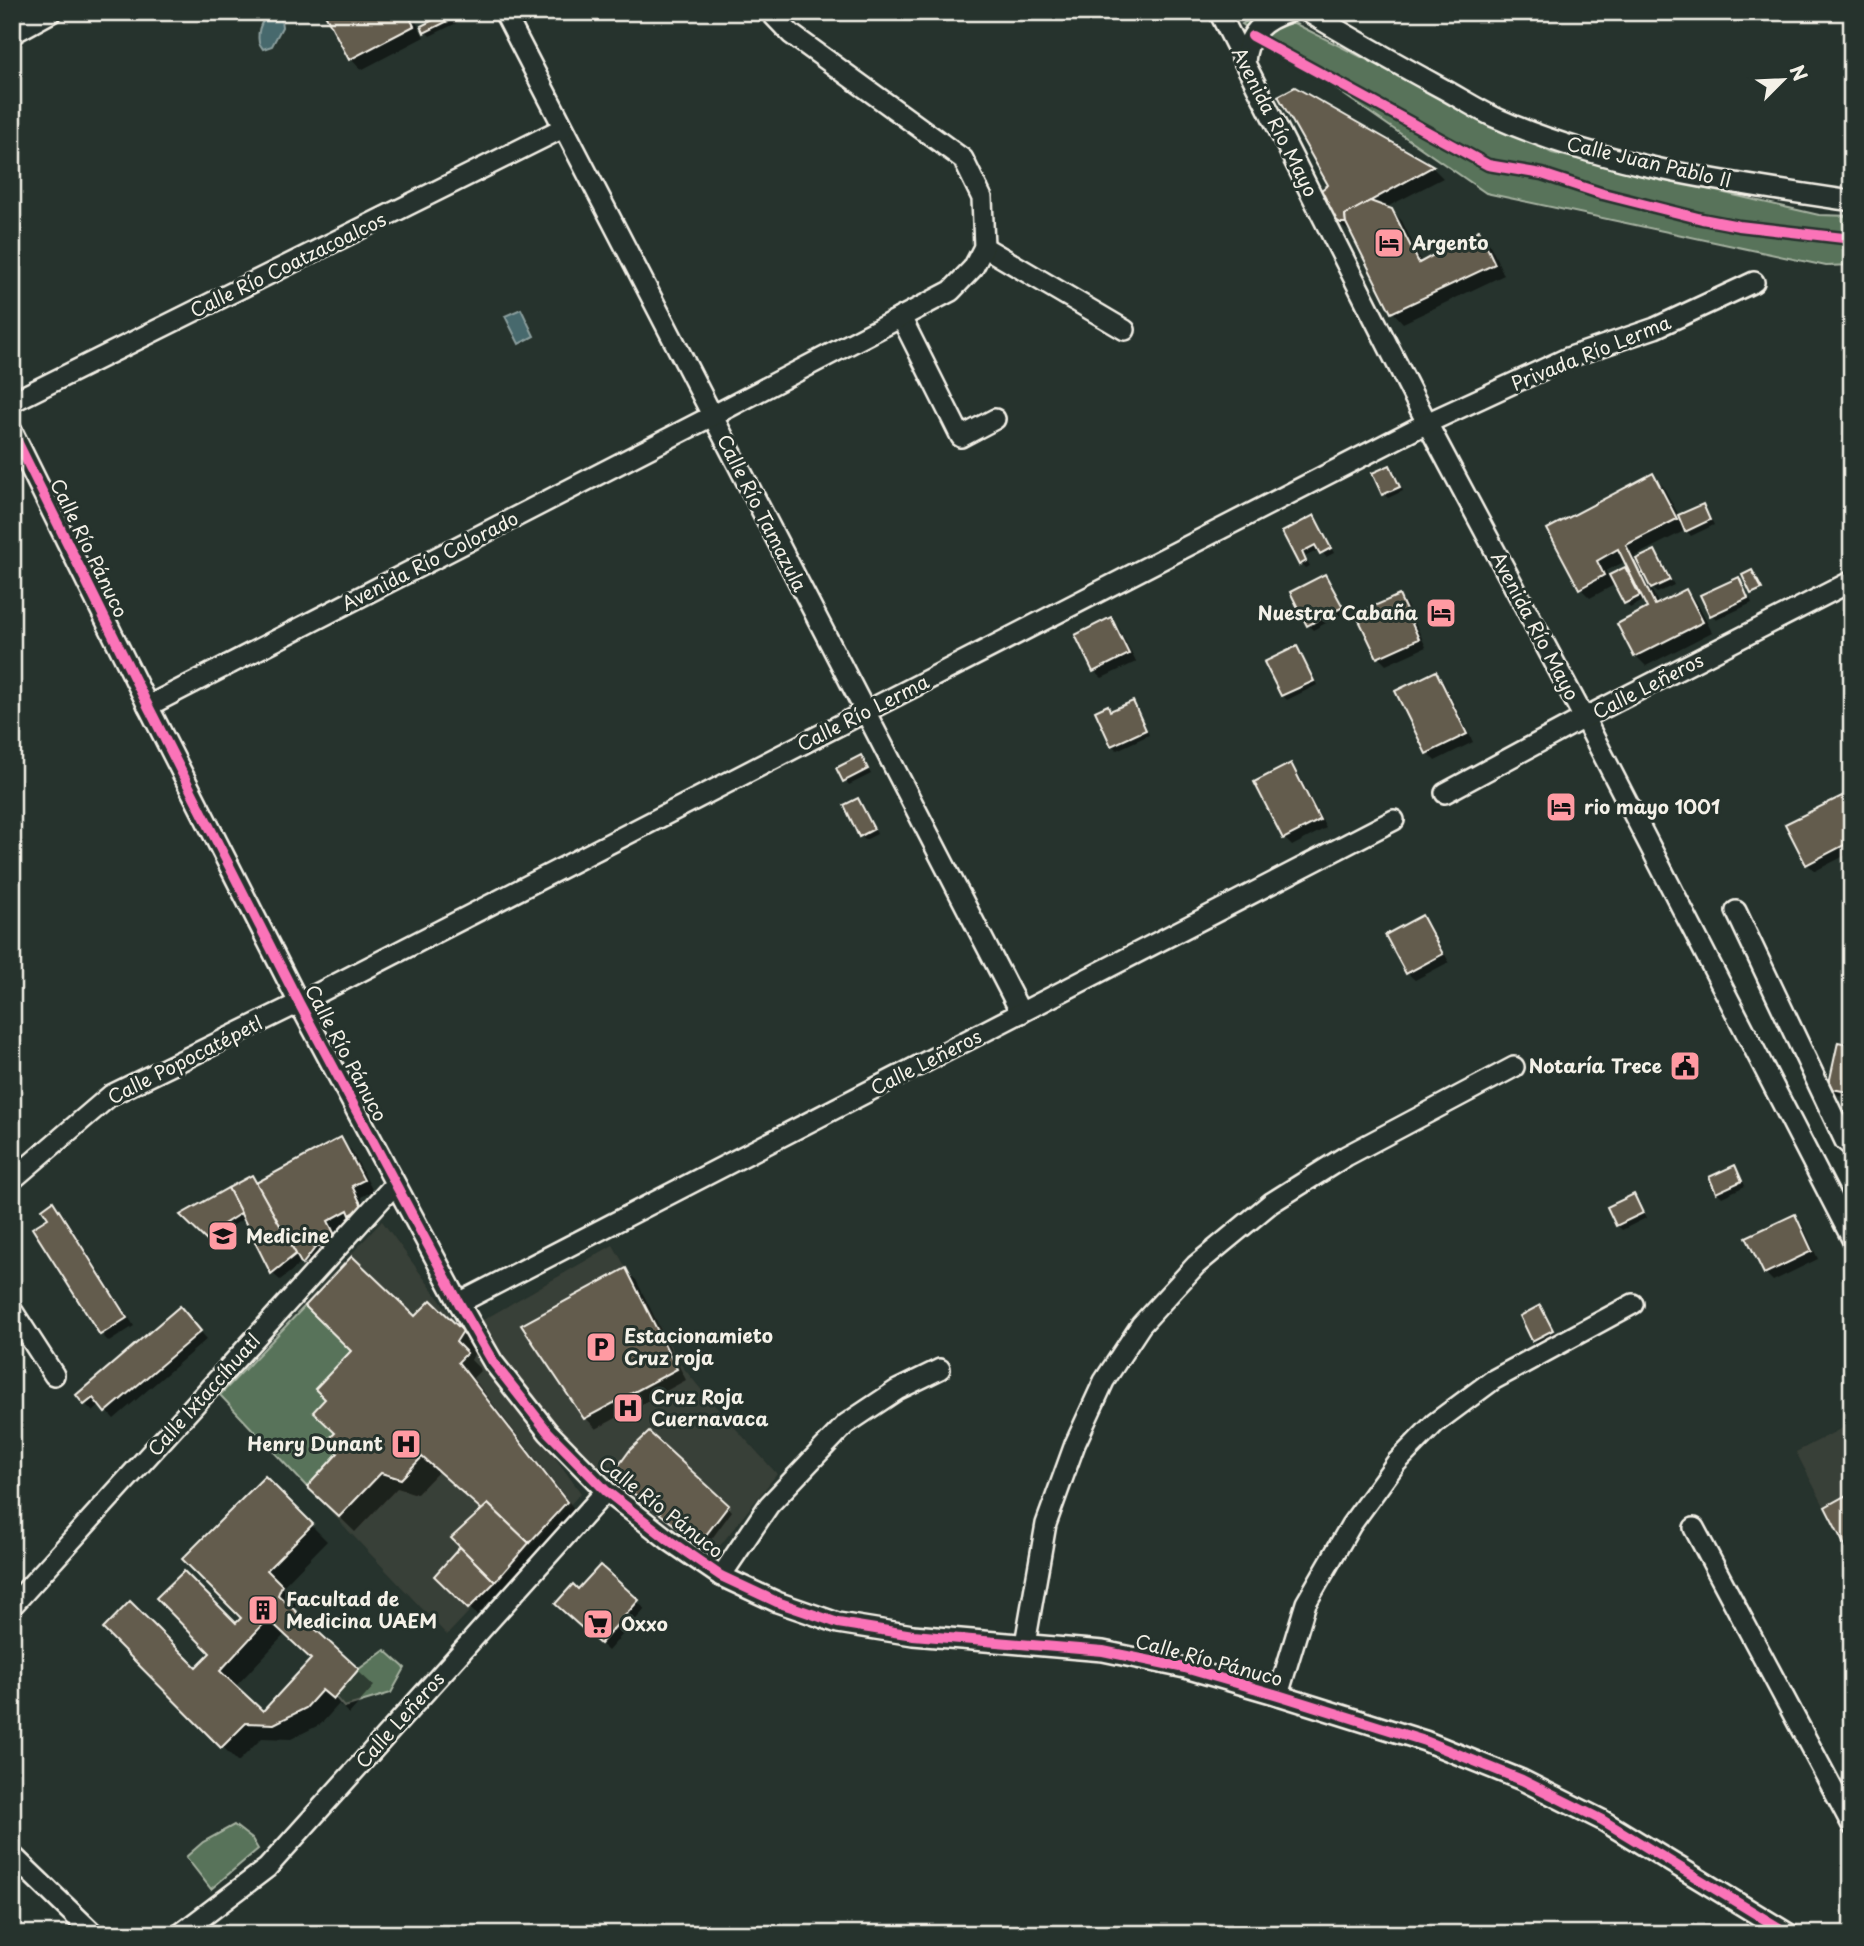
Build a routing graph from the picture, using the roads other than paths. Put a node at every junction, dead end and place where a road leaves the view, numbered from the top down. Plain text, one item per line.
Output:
1 (52, 12) edge
2 (504, 12) edge
3 (770, 12) edge
4 (1219, 12) edge
5 (1289, 12) edge
6 (1308, 12) edge
7 (12, 34) edge
8 (1245, 62) junction
9 (564, 128) junction
10 (1852, 201) edge
11 (984, 247) junction
12 (1754, 282) dead end
13 (901, 317) junction
14 (1125, 330) dead end
15 (12, 402) edge
16 (712, 416) junction
17 (995, 419) dead end
18 (1427, 423) junction
19 (12, 431) edge
20 (1852, 581) edge
21 (148, 706) junction
22 (865, 712) junction
23 (1584, 718) junction
24 (1445, 793) dead end
25 (1394, 820) dead end
26 (1736, 911) dead end
27 (299, 1003) junction
28 (1021, 1013) junction
29 (1514, 1067) dead end
30 (1852, 1147) edge
31 (12, 1181) edge
32 (395, 1184) junction
33 (1851, 1237) edge
34 (458, 1303) junction
35 (1633, 1304) dead end
36 (12, 1310) edge
37 (940, 1369) dead end
38 (54, 1375) dead end
39 (606, 1491) junction
40 (1694, 1528) dead end
41 (721, 1576) junction
42 (12, 1606) edge
43 (1025, 1644) junction
44 (1278, 1695) junction
45 (1852, 1825) edge
46 (12, 1855) edge
47 (94, 1934) edge
48 (180, 1934) edge
49 (1789, 1934) edge

1 - 7 street
2 - 9 street, Calle Río Tamazula
3 - 11 street
4 - 8 street, Avenida Río Mayo
5 - 8 street
6 - 10 street, Calle Juan Pablo II
8 - 18 street, Avenida Río Mayo
9 - 15 street, Calle Río Coatzacoalcos
9 - 16 street, Calle Río Tamazula
11 - 13 street, Avenida Río Colorado
11 - 14 street
12 - 18 street, Privada Río Lerma
13 - 16 street, Avenida Río Colorado
13 - 17 street
16 - 21 street, Avenida Río Colorado
16 - 22 street, Calle Río Tamazula
18 - 22 street, Calle Río Lerma
18 - 23 street, Avenida Río Mayo
19 - 21 street, Calle Río Pánuco
20 - 23 street, Calle Leñeros
21 - 27 street, Calle Río Pánuco
22 - 27 street, Calle Río Lerma
22 - 28 street, Calle Río Tamazula
23 - 24 street, Calle Leñeros
23 - 33 street, Avenida Río Mayo
25 - 28 street, Calle Leñeros
26 - 30 street
27 - 31 street, Calle Popocatépetl
27 - 32 street, Calle Río Pánuco
28 - 34 street, Calle Leñeros
29 - 43 street
32 - 34 street, Calle Río Pánuco
32 - 42 street, Calle Ixtaccíhuatl
34 - 39 street, Calle Río Pánuco
35 - 44 street
36 - 38 street
37 - 41 street
39 - 41 street, Calle Río Pánuco
39 - 48 street, Calle Leñeros
40 - 45 street
41 - 43 street, Calle Río Pánuco
43 - 44 street, Calle Río Pánuco
44 - 49 street, Calle Río Pánuco
46 - 47 street

